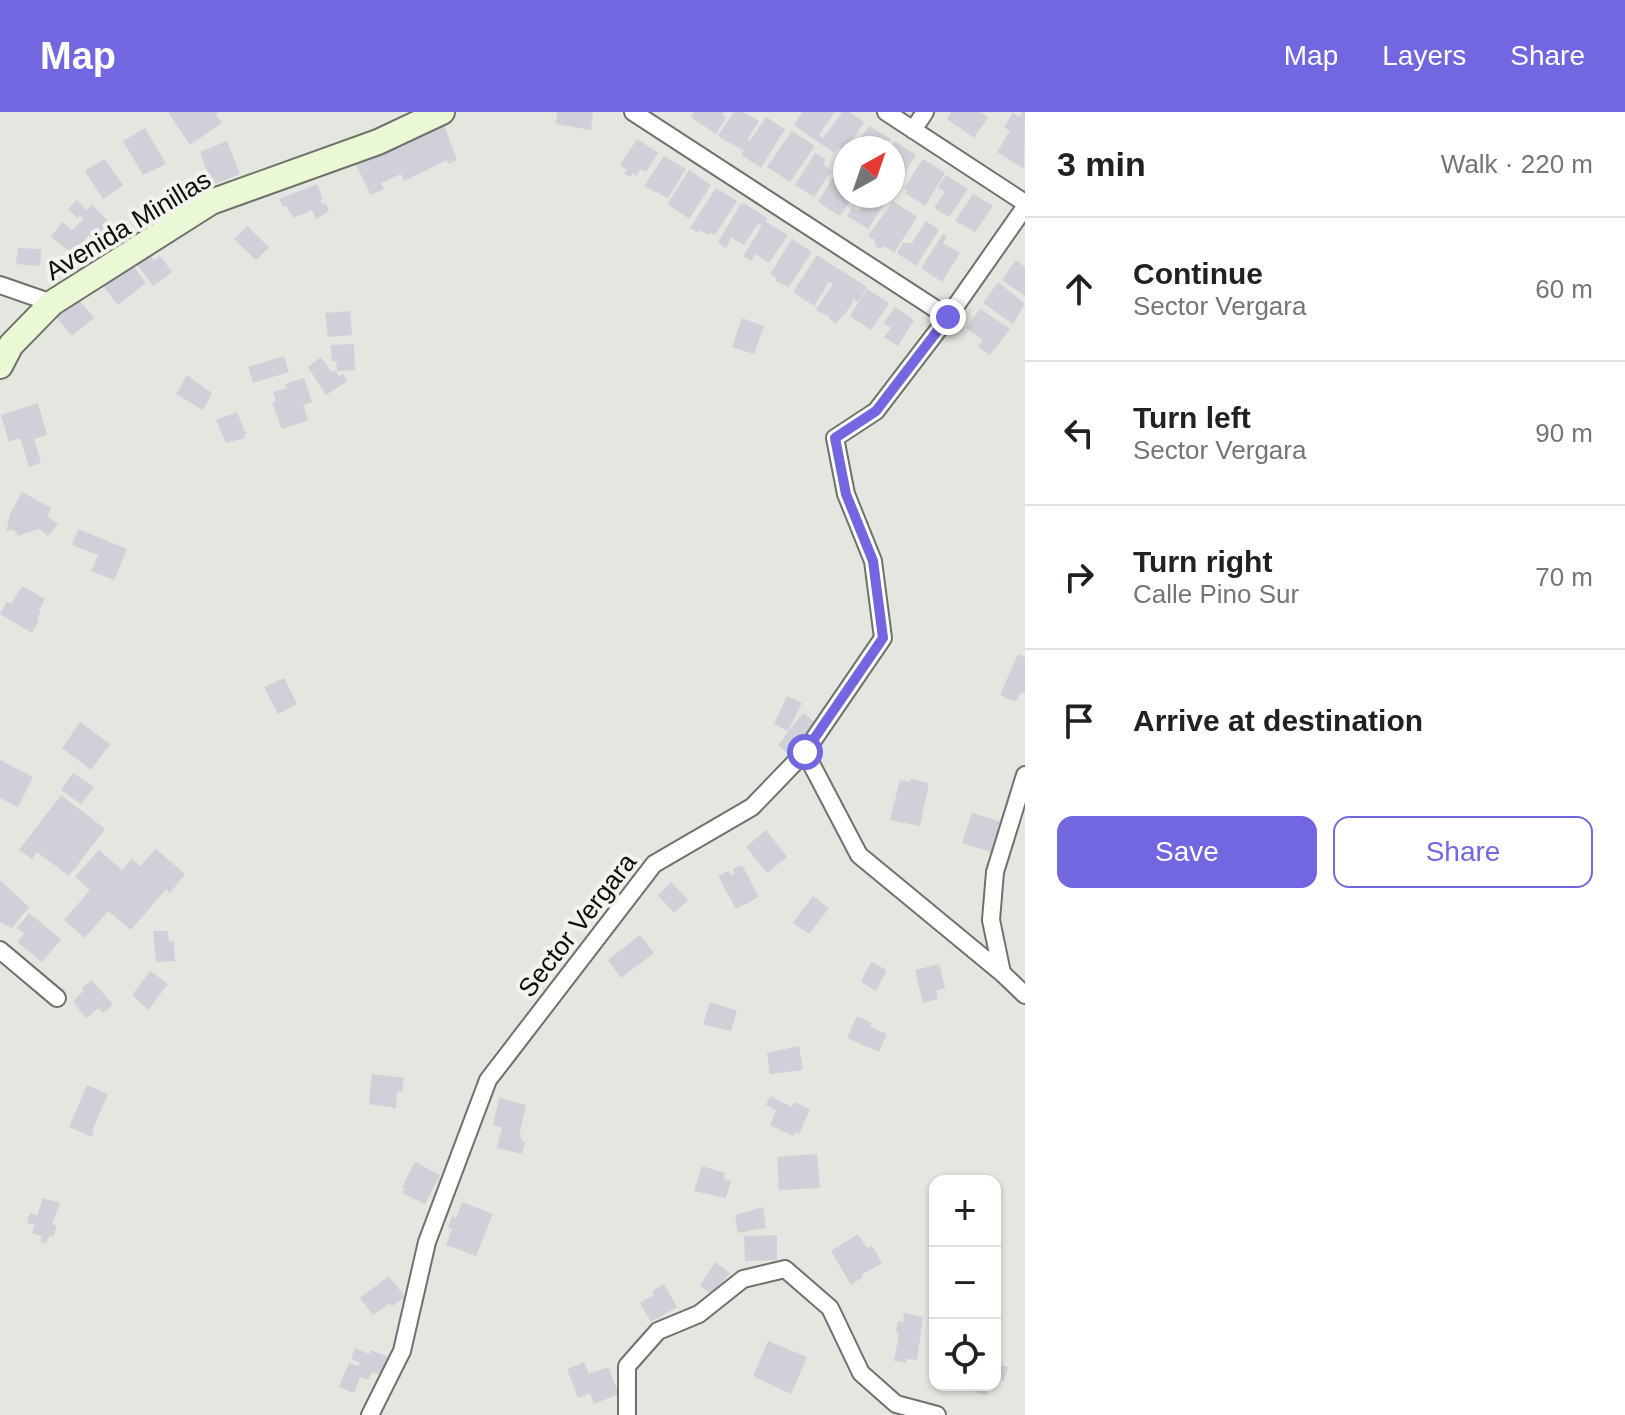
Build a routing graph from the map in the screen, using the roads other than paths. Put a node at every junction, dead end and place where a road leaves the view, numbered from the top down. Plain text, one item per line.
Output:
1 (442, 112) edge
2 (633, 112) edge
3 (886, 112) edge
4 (925, 112) edge
5 (913, 130) junction
6 (1025, 205) edge
7 (0, 285) edge
8 (52, 303) junction
9 (948, 317) junction
10 (0, 366) edge
11 (805, 752) junction
12 (1025, 775) edge
13 (0, 950) edge
14 (1002, 973) junction
15 (1025, 995) edge
16 (57, 998) dead end
17 (370, 1415) edge
18 (627, 1415) edge
19 (937, 1415) edge

1 - 8 street, Avenida Minillas
2 - 9 street
3 - 5 street
4 - 5 street
5 - 6 street
6 - 9 street
7 - 8 street
8 - 10 street, Avenida Minillas
9 - 11 street, Sector Vergara
11 - 14 street
11 - 17 street, Sector Vergara
12 - 14 street
13 - 16 street
14 - 15 street
18 - 19 street

